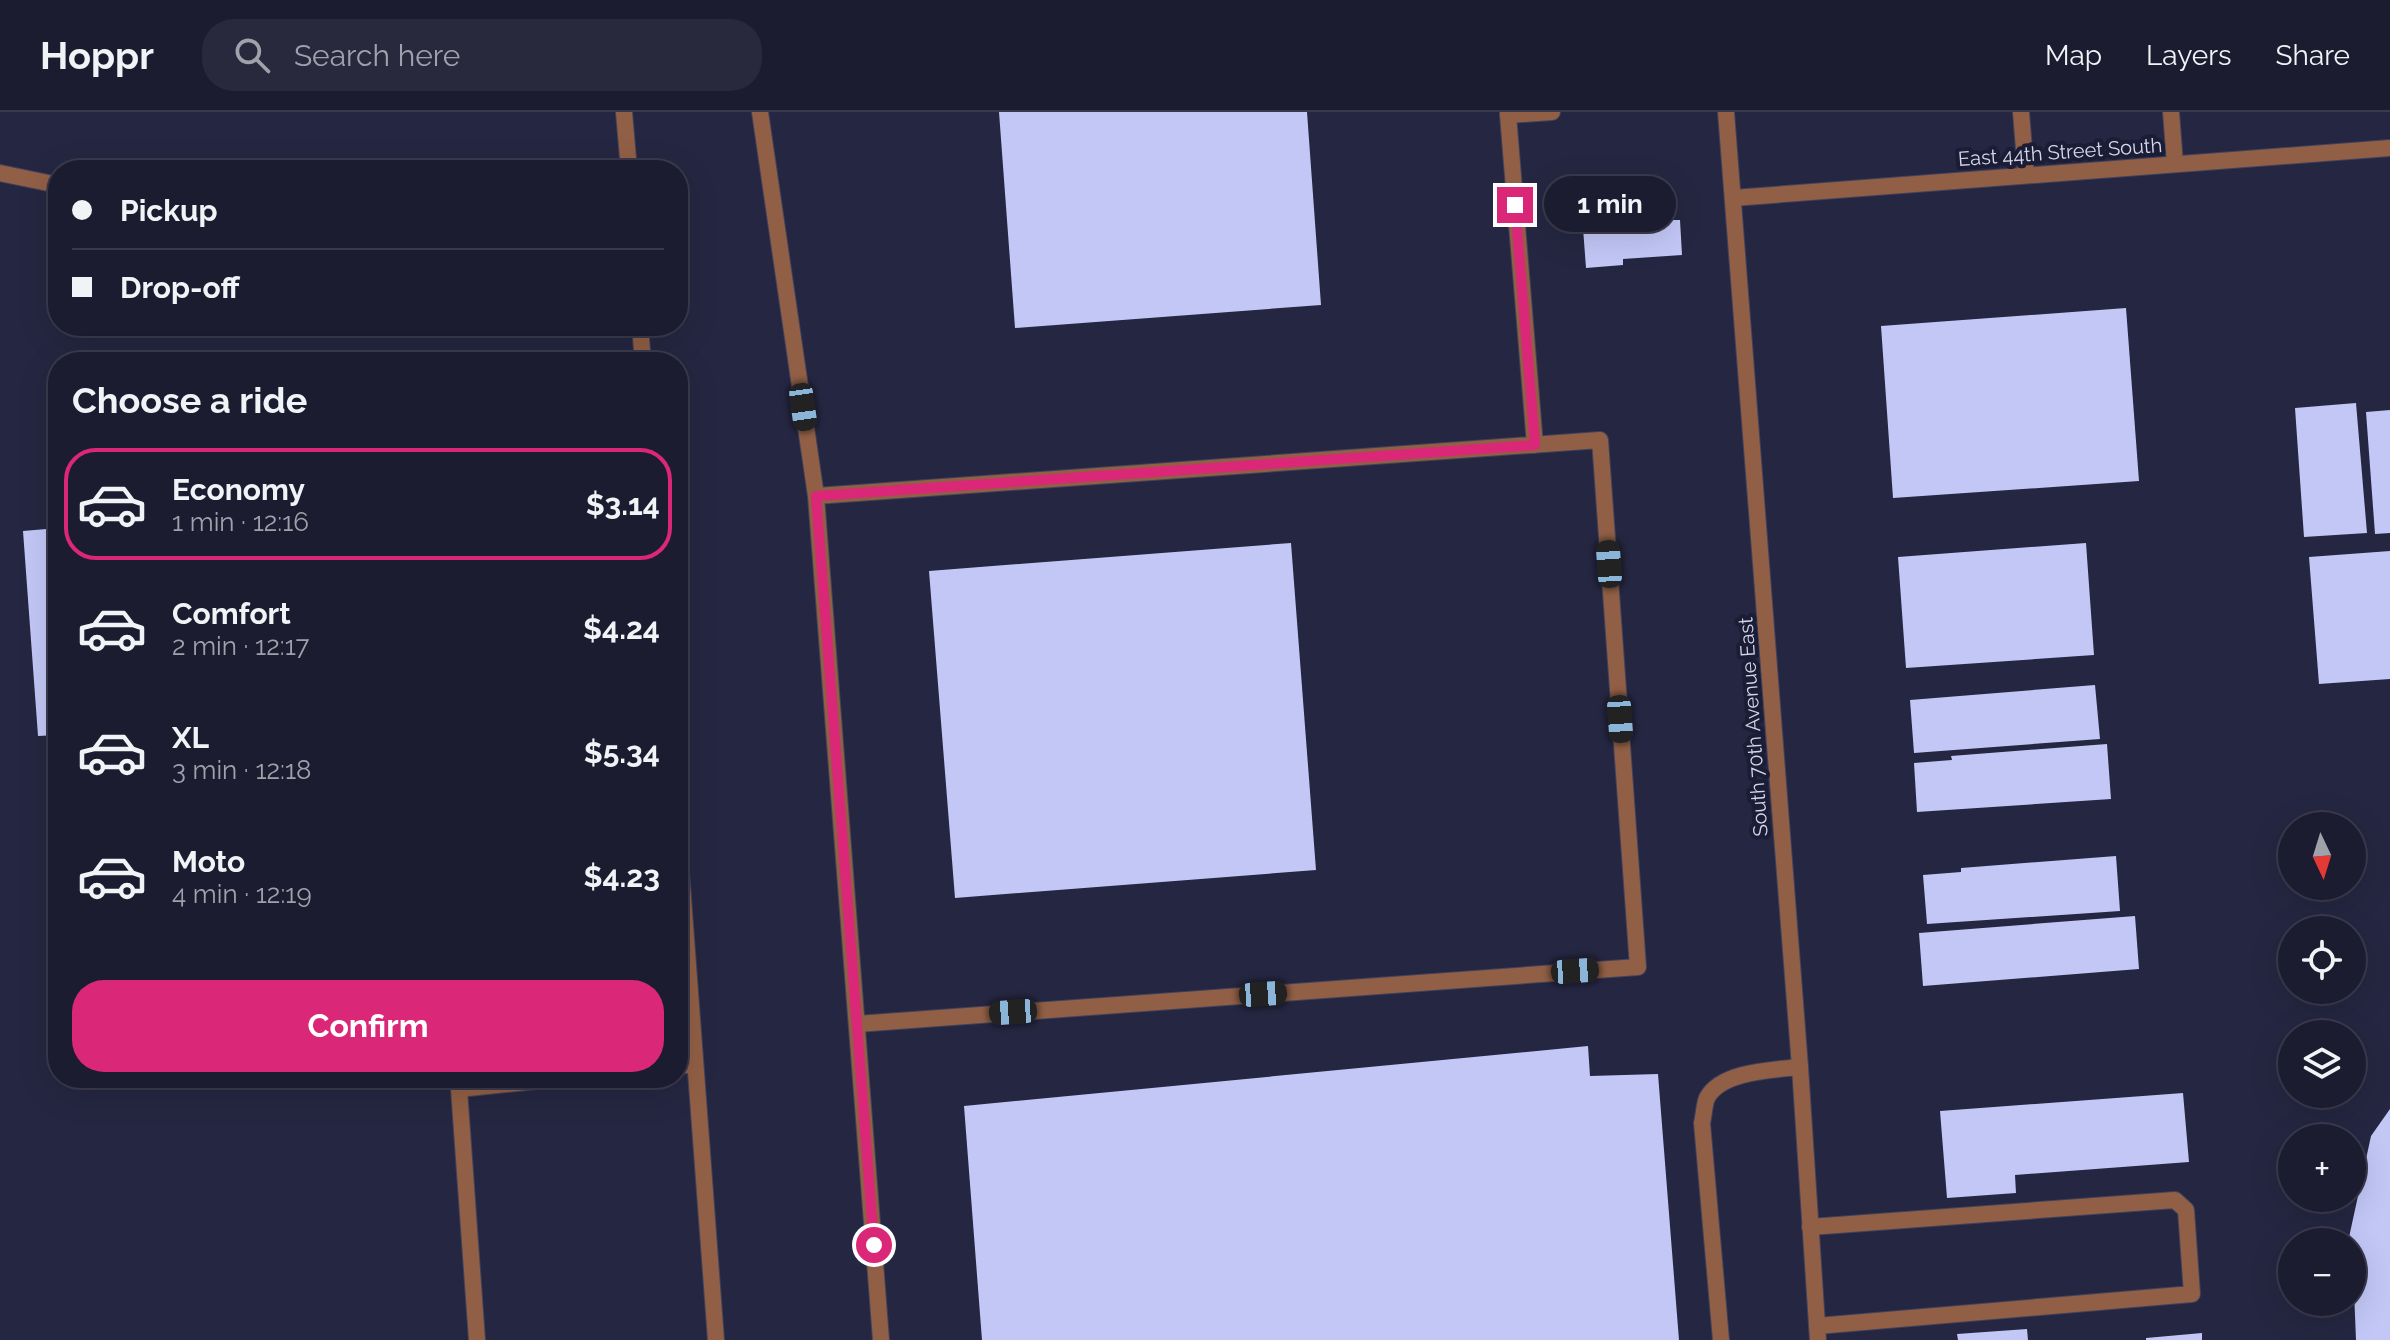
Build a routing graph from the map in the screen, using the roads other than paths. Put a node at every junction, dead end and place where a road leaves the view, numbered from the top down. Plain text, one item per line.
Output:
1 (624, 112) edge
2 (760, 112) edge
3 (1552, 112) edge
4 (1726, 112) edge
5 (2021, 112) edge
6 (2171, 112) edge
7 (1508, 113) edge
8 (2390, 148) edge
9 (628, 160) edge
10 (2175, 164) junction
11 (0, 173) edge
12 (2026, 174) junction
13 (48, 183) edge
14 (1733, 198) junction
15 (1535, 445) junction
16 (816, 496) junction
17 (857, 1024) junction
18 (1800, 1067) junction
19 (688, 1074) edge
20 (469, 1088) edge
21 (1810, 1227) junction
22 (1817, 1333) edge
23 (477, 1340) edge
24 (716, 1340) edge
25 (881, 1340) edge
26 (1721, 1340) edge

1 - 9 street
2 - 16 street
3 - 7 street
4 - 14 street, South 70th Avenue East
5 - 12 street
6 - 10 street
7 - 15 street
8 - 10 street, East 44th Street South
10 - 12 street, East 44th Street South
11 - 13 street
12 - 14 street, East 44th Street South
14 - 18 street, South 70th Avenue East
15 - 16 street
15 - 17 street
16 - 17 street
17 - 25 street
18 - 21 street, South 70th Avenue East
18 - 26 street
19 - 24 street
20 - 23 street
21 - 22 street, South 70th Avenue East
21 - 22 street

